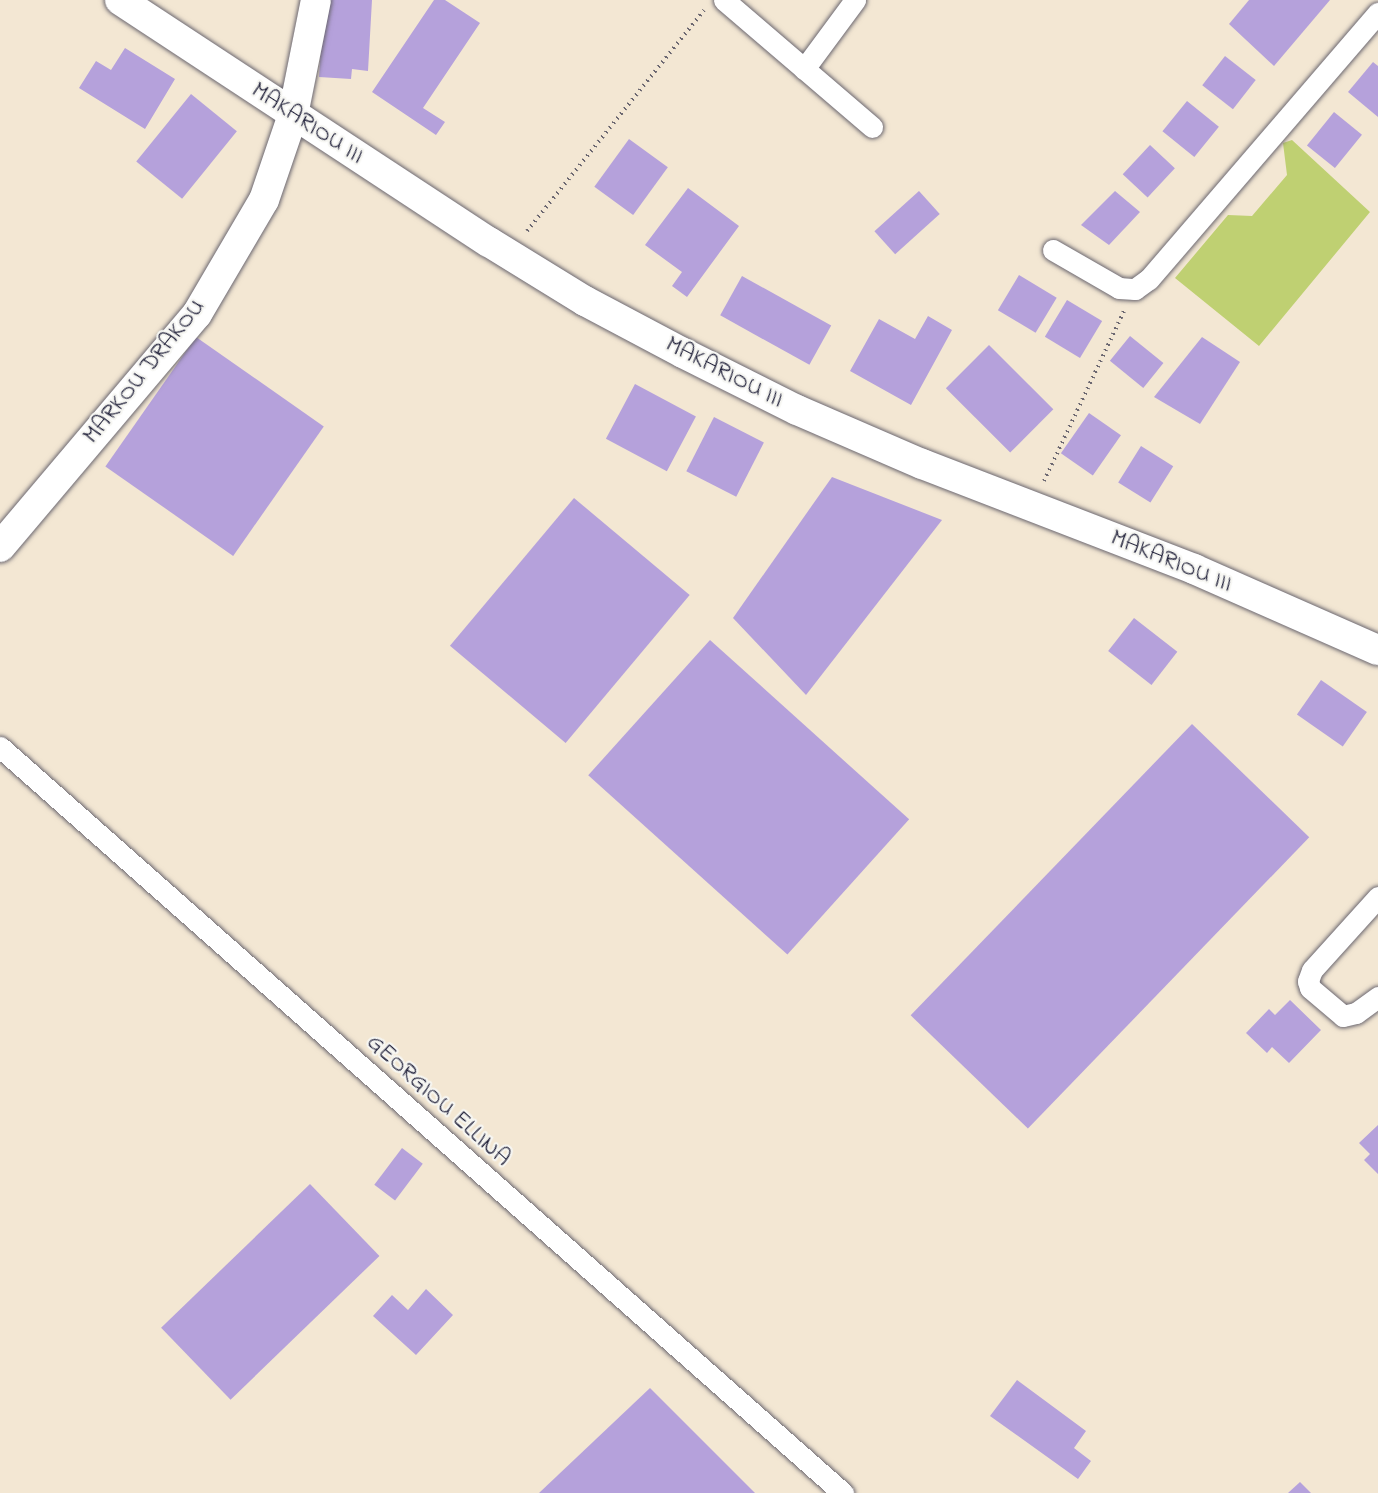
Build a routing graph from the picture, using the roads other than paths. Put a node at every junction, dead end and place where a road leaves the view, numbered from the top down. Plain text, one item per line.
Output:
1 (120, 0) edge
2 (316, 0) edge
3 (724, 0) edge
4 (855, 0) edge
5 (1378, 13) edge
6 (804, 69) junction
7 (293, 115) junction
8 (872, 128) dead end
9 (1053, 250) dead end
10 (0, 547) edge
11 (1378, 650) edge
12 (0, 747) edge
13 (1378, 897) edge
14 (1378, 997) edge
15 (843, 1493) edge

1 - 7 main road, MAKARIOU III
2 - 7 main road, MARKOU DRAKOU
3 - 6 street
4 - 6 street
5 - 9 street
6 - 8 street
7 - 10 main road, MARKOU DRAKOU
7 - 11 main road, MAKARIOU III
12 - 15 street, GEORGIOU ELLINA
13 - 14 street

